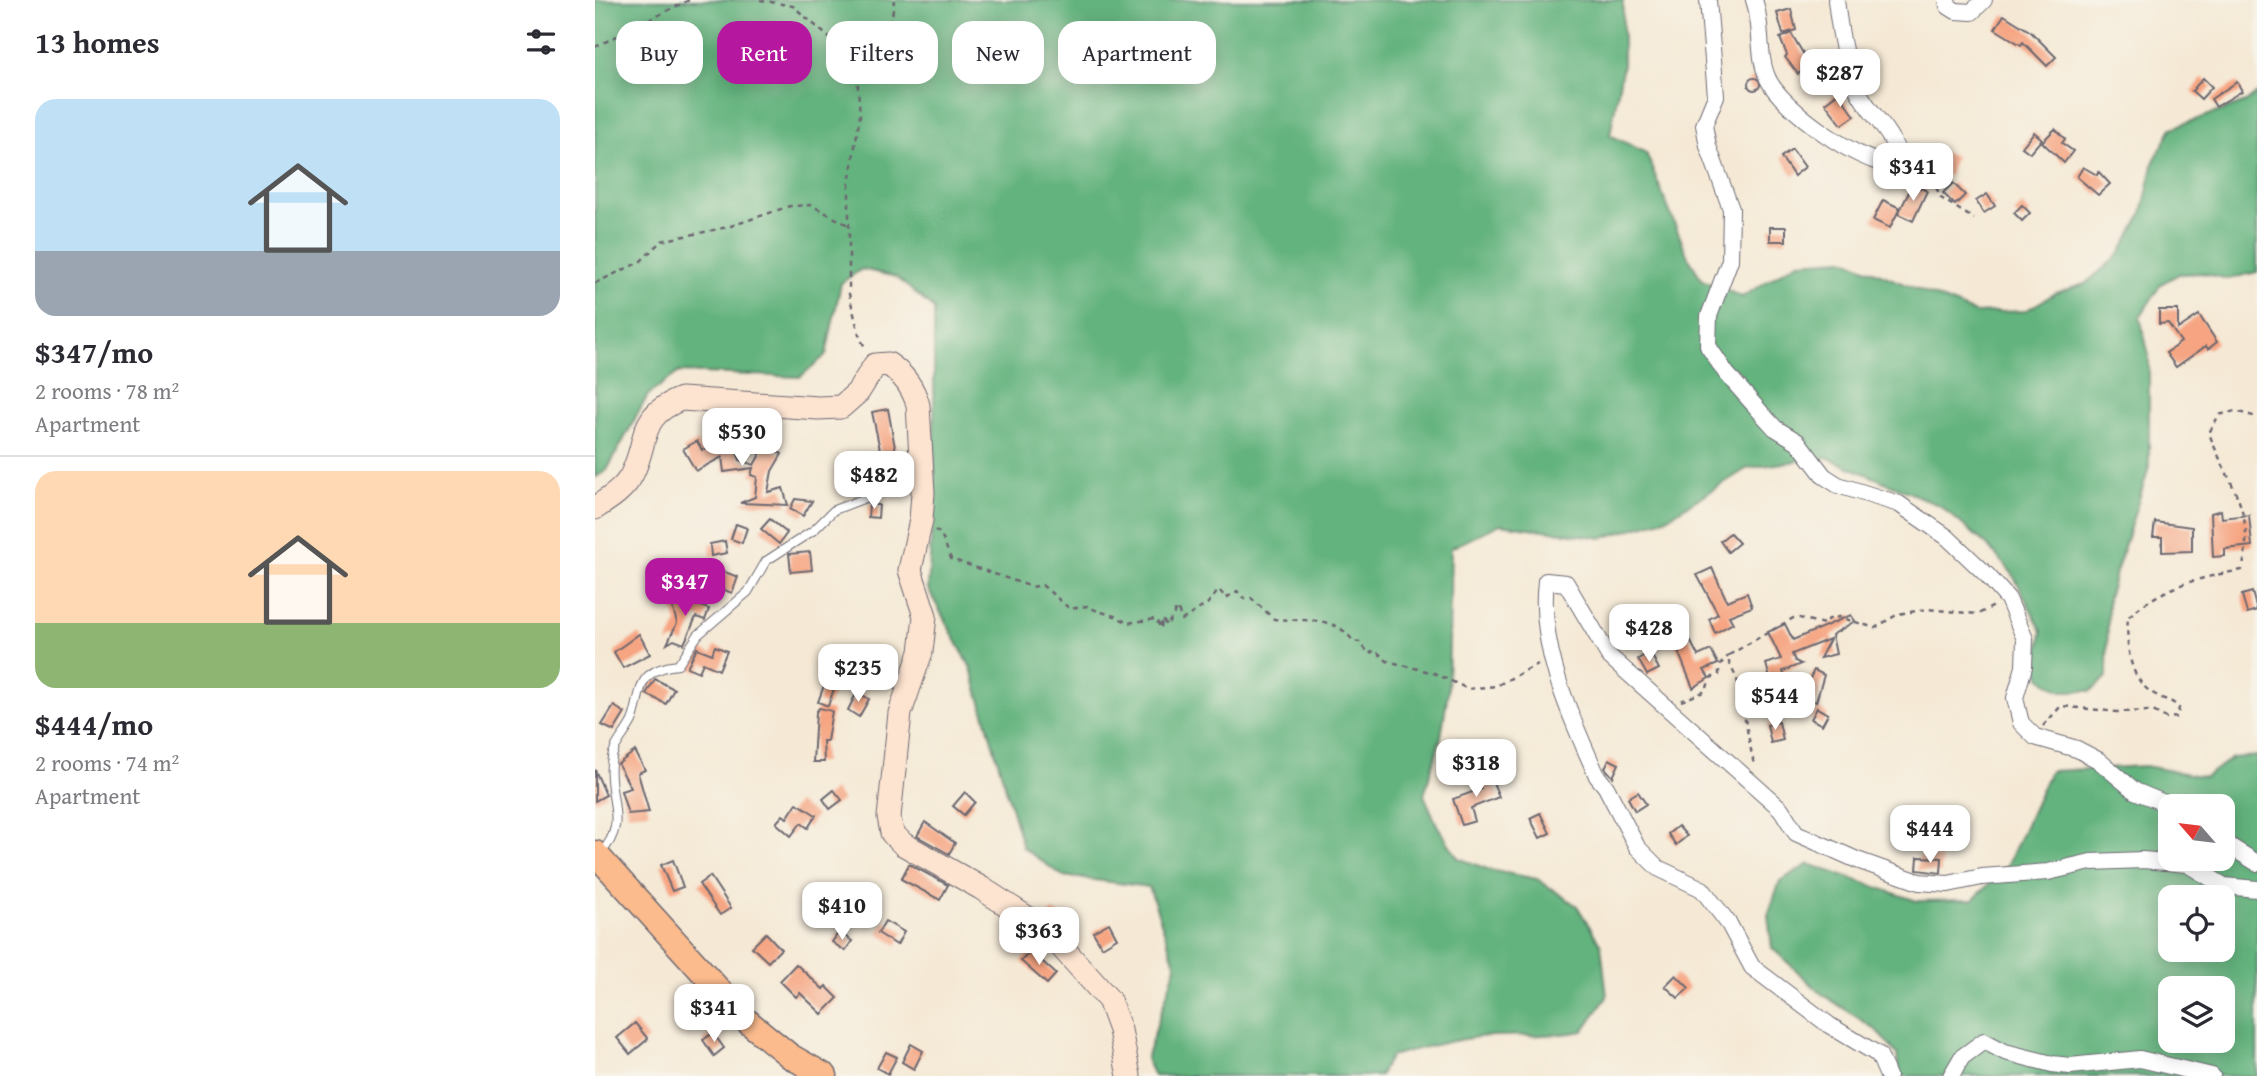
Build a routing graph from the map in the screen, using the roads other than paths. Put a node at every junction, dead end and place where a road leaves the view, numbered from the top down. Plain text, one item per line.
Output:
1 (1708, 0) edge
2 (1754, 0) edge
3 (1836, 0) edge
4 (1947, 0) edge
5 (1984, 0) edge
6 (922, 470) junction
7 (595, 508) edge
8 (2158, 800) edge
9 (2235, 849) edge
10 (596, 855) edge
11 (2257, 863) edge
12 (2257, 889) edge
13 (825, 1076) edge
14 (1129, 1076) edge
15 (1888, 1076) edge
16 (1951, 1076) edge
17 (2211, 1076) edge

1 - 8 street
2 - 3 street
4 - 5 street
6 - 7 main road
6 - 10 lane
6 - 14 main road
9 - 11 street
10 - 13 main road
12 - 15 street
16 - 17 street

